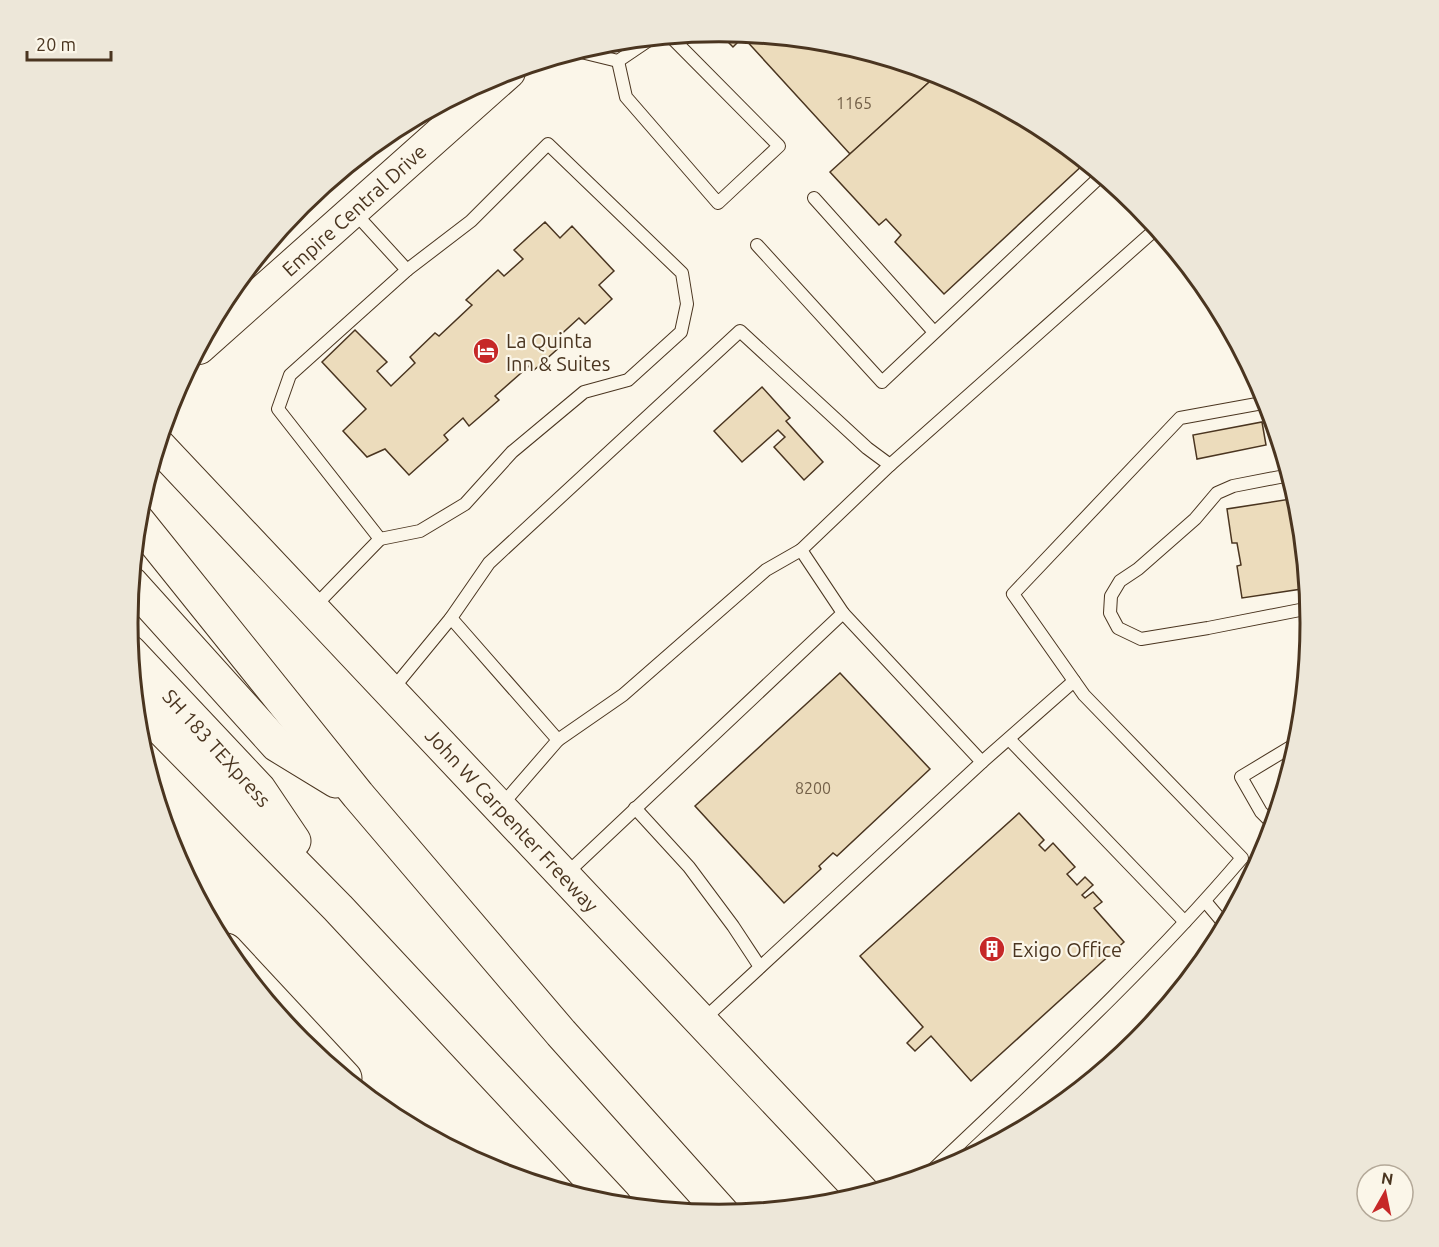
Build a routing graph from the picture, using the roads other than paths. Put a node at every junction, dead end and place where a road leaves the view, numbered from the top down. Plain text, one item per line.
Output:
1 (677, 43) edge
2 (637, 48) edge
3 (596, 56) edge
4 (618, 61) junction
5 (489, 89) edge
6 (1096, 180) edge
7 (814, 198) dead end
8 (353, 211) junction
9 (1151, 233) edge
10 (756, 245) dead end
11 (407, 270) junction
12 (934, 332) junction
13 (216, 333) edge
14 (1258, 404) edge
15 (164, 452) edge
16 (890, 465) junction
17 (1282, 477) edge
18 (146, 531) edge
19 (380, 539) junction
20 (801, 550) junction
21 (139, 592) edge
22 (312, 609) junction
23 (1301, 610) edge
24 (843, 614) junction
25 (451, 618) junction
26 (139, 662) edge
27 (1074, 681) junction
28 (391, 692) junction
29 (145, 712) edge
30 (1009, 739) junction
31 (558, 740) junction
32 (1287, 749) edge
33 (982, 762) junction
34 (358, 795) junction
35 (500, 807) junction
36 (635, 808) junction
37 (1267, 818) edge
38 (564, 875) junction
39 (1205, 902) junction
40 (338, 908) junction
41 (1220, 919) edge
42 (1185, 922) junction
43 (760, 967) junction
44 (702, 1021) junction
45 (942, 1161) edge
46 (859, 1188) edge
47 (604, 1194) edge
48 (715, 1205) edge

1 - 4 lane
2 - 4 lane
3 - 4 lane
5 - 8 street, Empire Central Drive
6 - 12 lane
7 - 12 lane
8 - 11 lane
8 - 13 street, Empire Central Drive
9 - 16 lane
10 - 12 lane
11 - 19 lane
11 - 19 lane
14 - 27 lane
15 - 22 main road, John W Carpenter Freeway
16 - 20 lane
16 - 25 lane
17 - 23 lane
18 - 34 main road
19 - 22 lane
20 - 24 lane
20 - 31 lane
21 - 34 main road
22 - 28 main road, John W Carpenter Freeway
24 - 33 lane
24 - 36 lane
25 - 28 lane
25 - 31 lane
26 - 40 main road, SH 183 TEXpress
27 - 30 lane
27 - 39 lane
28 - 35 main road, John W Carpenter Freeway
29 - 40 main road
30 - 33 lane
30 - 42 lane
31 - 35 lane
32 - 37 lane
33 - 43 lane
34 - 48 main road
35 - 38 main road, John W Carpenter Freeway
36 - 38 lane
36 - 43 lane
38 - 44 main road, John W Carpenter Freeway
39 - 41 lane
39 - 42 lane
40 - 47 main road
42 - 45 lane
43 - 44 lane
44 - 46 main road, John W Carpenter Freeway

